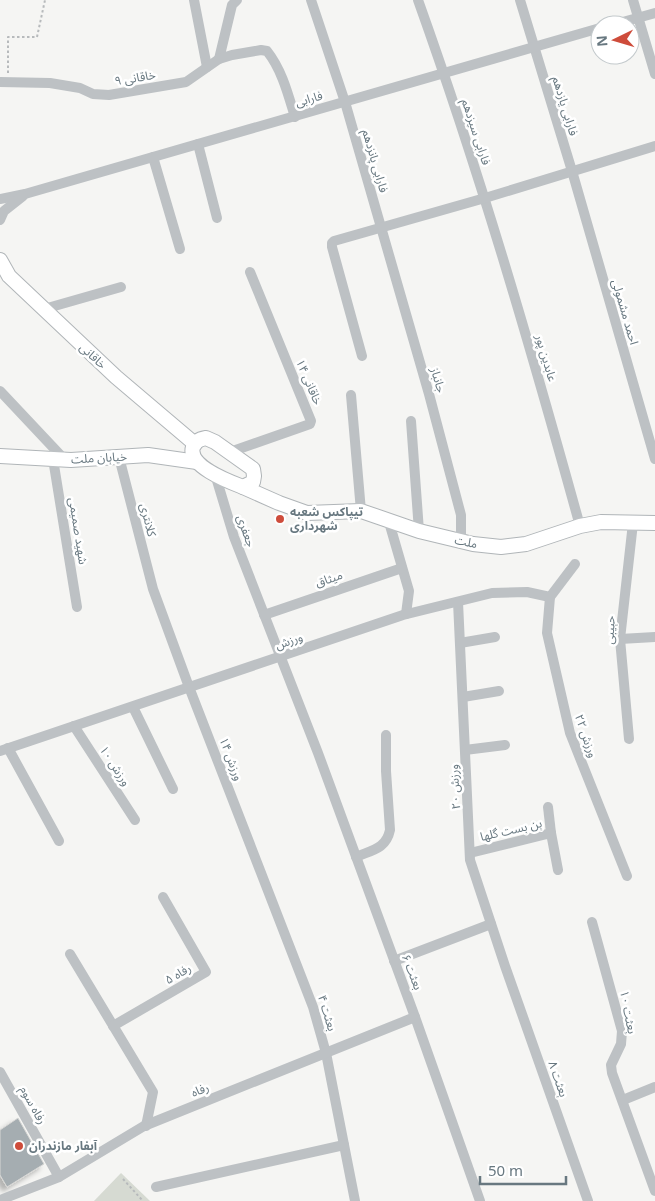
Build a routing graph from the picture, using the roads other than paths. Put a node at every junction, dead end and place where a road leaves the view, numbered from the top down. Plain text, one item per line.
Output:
1 (194, 0) edge
2 (237, 0) edge
3 (311, 0) edge
4 (418, 0) edge
5 (520, 0) edge
6 (633, 0) edge
7 (655, 12) edge
8 (637, 15) edge
9 (640, 17) edge
10 (640, 25) edge
11 (590, 31) edge
12 (534, 47) junction
13 (219, 59) junction
14 (207, 66) junction
15 (444, 73) junction
16 (655, 74) edge
17 (4, 82) edge
18 (345, 102) junction
19 (295, 117) junction
20 (198, 144) junction
21 (655, 146) edge
22 (153, 157) junction
23 (572, 171) junction
24 (26, 194) junction
25 (485, 198) junction
26 (0, 199) edge
27 (217, 218) dead end
28 (0, 220) edge
29 (381, 227) junction
30 (180, 249) dead end
31 (0, 260) edge
32 (250, 272) dead end
33 (120, 287) dead end
34 (44, 309) junction
35 (362, 356) dead end
36 (0, 390) edge
37 (351, 395) dead end
38 (411, 421) dead end
39 (195, 444) junction
40 (230, 452) junction
41 (0, 456) edge
42 (119, 457) junction
43 (59, 459) junction
44 (655, 459) edge
45 (197, 462) junction
46 (253, 470) junction
47 (215, 474) junction
48 (244, 487) junction
49 (279, 503) junction
50 (361, 511) junction
51 (389, 522) junction
52 (633, 523) junction
53 (655, 523) edge
54 (580, 526) junction
55 (419, 531) junction
56 (461, 541) junction
57 (575, 564) dead end
58 (402, 568) junction
59 (550, 597) junction
60 (458, 602) junction
61 (77, 607) dead end
62 (406, 614) junction
63 (264, 615) junction
64 (495, 637) dead end
65 (655, 637) edge
66 (620, 639) junction
67 (460, 643) junction
68 (280, 657) junction
69 (189, 687) junction
70 (499, 691) dead end
71 (463, 697) junction
72 (133, 706) junction
73 (74, 726) junction
74 (386, 735) dead end
75 (630, 739) dead end
76 (505, 745) dead end
77 (4, 750) edge
78 (465, 750) junction
79 (173, 789) dead end
80 (548, 807) dead end
81 (134, 820) dead end
82 (551, 834) junction
83 (248, 839) joint
84 (59, 841) dead end
85 (470, 853) junction
86 (356, 857) junction
87 (558, 870) dead end
88 (627, 876) dead end
89 (163, 897) dead end
90 (592, 922) dead end
91 (490, 924) junction
92 (70, 954) dead end
93 (394, 961) junction
94 (505, 966) joint
95 (415, 1017) junction
96 (113, 1026) junction
97 (326, 1053) junction
98 (0, 1072) edge
99 (655, 1087) edge
100 (623, 1100) junction
101 (146, 1126) junction
102 (344, 1145) junction
103 (59, 1177) junction
104 (156, 1187) dead end
105 (655, 1190) edge
106 (0, 1200) edge
107 (356, 1201) edge
108 (480, 1201) edge
109 (588, 1201) edge

1 - 14 street
2 - 13 street
3 - 18 street, فارابی پانزدهم
4 - 15 street, فارابی سیزدهم
5 - 12 street, فارابی یازدهم
6 - 8 street
7 - 9 street
10 - 16 street
11 - 12 street, فارابی
12 - 15 street, فارابی
12 - 23 street, فارابی یازدهم
13 - 14 street, خاقانی ٩
13 - 19 street, خاقانی ٩
14 - 17 street, خاقانی ٩
15 - 18 street, فارابی
15 - 25 street, فارابی سیزدهم
18 - 19 street, فارابی
18 - 29 street, فارابی پانزدهم
19 - 20 street, فارابی
20 - 22 street, فارابی
20 - 27 street
21 - 23 street
22 - 24 street, فارابی
22 - 30 street
23 - 25 street
23 - 44 street, احمد مشمولی
24 - 26 street, فارابی
24 - 28 street, فارابی
25 - 29 street
25 - 54 street, عابدین پور
29 - 35 street
29 - 56 street, جانباز
31 - 34 main road, خاقانی
32 - 40 street, خاقانی ۱۴
33 - 34 street
34 - 39 main road, خاقانی
36 - 43 street
37 - 50 street
38 - 55 street
39 - 40 main road
39 - 45 main road
40 - 46 main road
41 - 43 main road, خیابان ملت
42 - 43 main road, خیابان ملت
42 - 45 main road, خیابان ملت
42 - 69 street, کلانتری
43 - 61 street, شهید صمیمی
45 - 47 main road, ملت
46 - 48 main road
46 - 49 main road
47 - 48 main road, ملت
47 - 63 street, جعفری
48 - 49 main road, ملت
49 - 50 main road, ملت
50 - 51 main road, ملت
51 - 55 main road, ملت
51 - 58 street
52 - 53 main road, ملت
52 - 54 main road, ملت
52 - 66 street, حبیبی
54 - 56 main road, ملت
55 - 56 main road, ملت
57 - 59 street
58 - 62 street
58 - 63 street, میثاق
59 - 60 street, ورزش
59 - 88 street, ورزش ۲۲
60 - 62 street, ورزش
60 - 67 street, ورزش ۲۰
62 - 68 street, ورزش
63 - 68 street, جعفری
64 - 67 street
65 - 66 street
66 - 75 street, حبیبی
67 - 71 street, ورزش ۲۰
68 - 69 street, ورزش
68 - 86 street, بعثت ۶
69 - 72 street, ورزش
69 - 83 street, ورزش ۱۴
70 - 71 street
71 - 78 street, ورزش ۲۰
72 - 73 street, ورزش
72 - 79 street
73 - 77 street, ورزش
73 - 81 street, ورزش ۱۰
74 - 86 street
76 - 78 street
77 - 84 street
78 - 85 street, ورزش ۲۰
80 - 82 street
82 - 85 street, بن بست گلها
82 - 87 street, بن بست گلها
83 - 97 street, بعثت ۴
85 - 91 street, ورزش ۲۰
86 - 93 street, بعثت ۶
89 - 96 street, رفاه ۵
90 - 100 street, بعثت ۱۰
91 - 93 street
91 - 94 street, ورزش ۲۰
92 - 96 street
93 - 95 street, بعثت ۶
94 - 109 street, بعثت ٨
95 - 97 street, رفاه
95 - 108 street, بعثت ۶
96 - 101 street
97 - 101 street, رفاه
97 - 102 street, بعثت ۴
98 - 103 street, رفاه سوم
99 - 100 street
100 - 105 street, بعثت ۱۰
101 - 103 street, رفاه
102 - 104 street
102 - 107 street, بعثت ۴
103 - 106 street, رفاه

